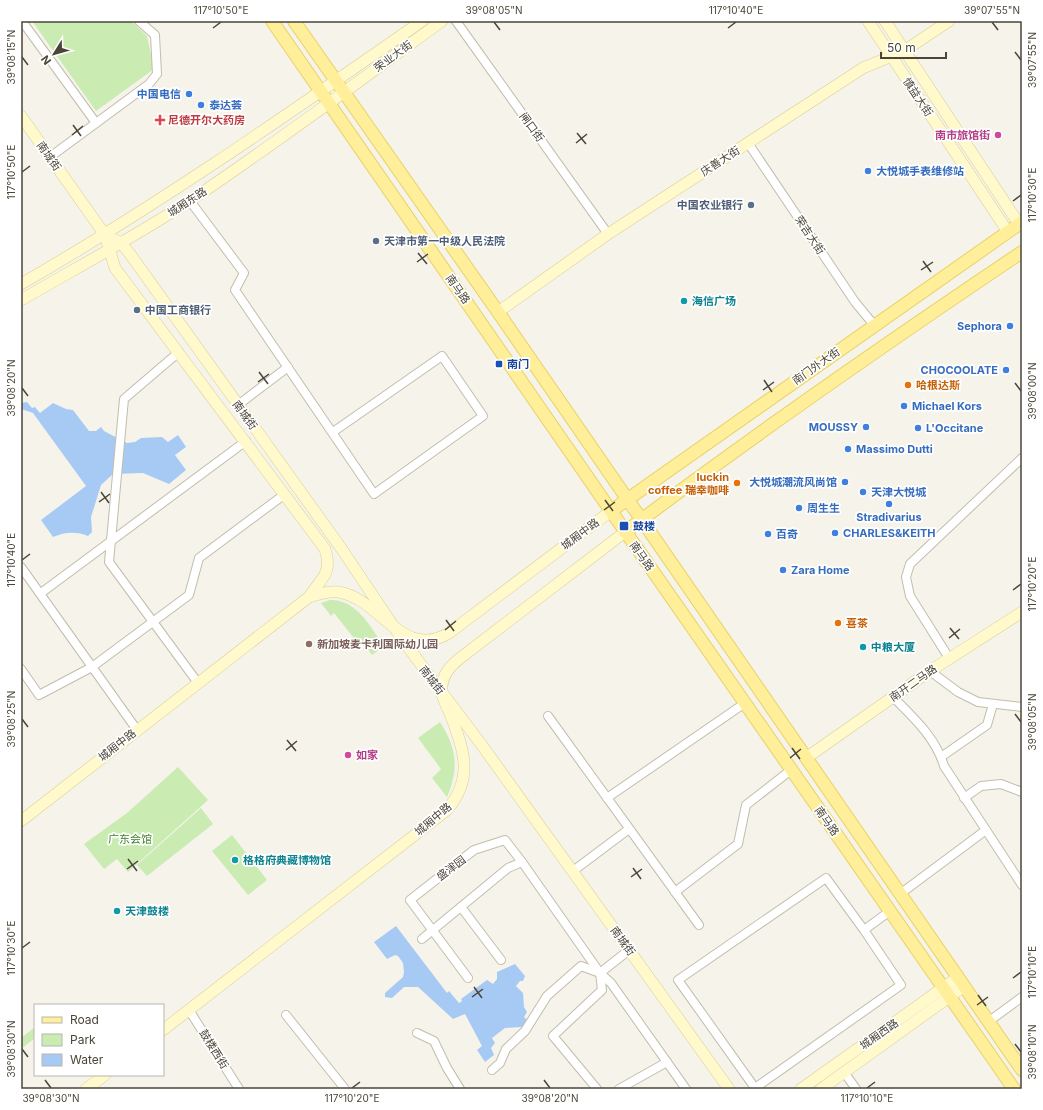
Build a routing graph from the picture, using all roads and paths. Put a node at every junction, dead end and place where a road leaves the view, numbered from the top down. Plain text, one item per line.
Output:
1 (140, 21) edge
2 (272, 21) edge
3 (294, 21) edge
4 (422, 21) edge
5 (442, 21) edge
6 (456, 21) edge
7 (868, 21) edge
8 (885, 21) edge
9 (949, 21) edge
10 (22, 22) edge
11 (904, 51) junction
12 (891, 58) junction
13 (336, 80) junction
14 (321, 91) junction
15 (344, 92) junction
16 (330, 103) junction
17 (21, 116) edge
18 (96, 123) junction
19 (748, 143) junction
20 (50, 156) junction
21 (190, 201) junction
22 (1020, 223) edge
23 (1008, 232) junction
24 (608, 234) junction
25 (105, 235) junction
26 (120, 243) junction
27 (109, 250) junction
28 (1022, 252) edge
29 (21, 284) edge
30 (21, 300) edge
31 (498, 312) junction
32 (874, 325) junction
33 (178, 352) junction
34 (288, 367) junction
35 (238, 405) junction
36 (333, 432) junction
37 (246, 440) junction
38 (1022, 458) edge
39 (285, 494) junction
40 (627, 499) junction
41 (611, 511) junction
42 (641, 520) junction
43 (625, 532) junction
44 (110, 543) junction
45 (21, 567) edge
46 (41, 593) junction
47 (309, 596) junction
48 (1022, 612) edge
49 (153, 622) junction
50 (394, 627) junction
51 (949, 658) junction
52 (92, 667) junction
53 (21, 669) edge
54 (930, 671) junction
55 (198, 683) junction
56 (442, 692) junction
57 (893, 697) junction
58 (745, 704) junction
59 (994, 704) junction
60 (1022, 707) edge
61 (548, 716) dead end
62 (137, 730) junction
63 (941, 757) junction
64 (806, 758) junction
65 (792, 770) junction
66 (1021, 790) edge
67 (607, 798) junction
68 (964, 798) junction
69 (21, 820) edge
70 (629, 829) junction
71 (986, 830) junction
72 (522, 862) junction
73 (573, 871) junction
74 (1022, 885) edge
75 (675, 892) junction
76 (900, 894) junction
77 (461, 907) junction
78 (890, 911) junction
79 (699, 925) dead end
80 (864, 930) junction
81 (432, 931) junction
82 (422, 939) dead end
83 (629, 950) junction
84 (500, 960) dead end
85 (600, 973) junction
86 (468, 978) dead end
87 (960, 982) junction
88 (947, 992) junction
89 (1022, 997) edge
90 (189, 1010) junction
91 (286, 1015) dead end
92 (988, 1022) junction
93 (164, 1029) edge
94 (417, 1033) dead end
95 (666, 1062) junction
96 (492, 1070) dead end
97 (1022, 1070) edge
98 (844, 1072) junction
99 (104, 1076) edge
100 (86, 1089) edge
101 (239, 1089) edge
102 (345, 1089) edge
103 (460, 1089) edge
104 (596, 1089) edge
105 (619, 1089) edge
106 (686, 1089) edge
107 (729, 1089) edge
108 (801, 1089) edge
109 (821, 1089) edge
110 (856, 1089) edge
111 (1014, 1089) edge

1 - 18 street
2 - 14 main road, 南马路
3 - 13 main road, 南马路
4 - 13 street, 荣业大街
5 - 15 street, 荣业大街
6 - 24 street, 闸口街
7 - 12 street, 慎益大街
8 - 11 street, 慎益大街
9 - 11 street, 庆善大街
10 - 18 street
11 - 12 street, 庆善大街
11 - 22 street, 慎益大街
12 - 19 street, 庆善大街
12 - 23 street, 慎益大街
13 - 14 street, 城厢东路
13 - 15 main road, 南马路
14 - 16 main road, 南马路
14 - 25 street, 城厢东路
15 - 16 street, 城厢东路
15 - 31 main road, 南马路
16 - 21 street, 城厢东路
16 - 41 main road, 南马路
17 - 20 street, 南城街
18 - 20 street
19 - 24 street, 庆善大街
19 - 32 street, 荣吉大街
20 - 25 street, 南城街
21 - 26 street, 城厢东路
21 - 34 street
22 - 23 main road, 南门外大街
23 - 32 main road, 南门外大街
24 - 31 street, 庆善大街
25 - 26 street, 南城街
25 - 27 street, 南城街
25 - 29 street, 城厢东路
26 - 27 street, 城厢东路
26 - 35 street, 南城街
27 - 30 street, 城厢东路
27 - 33 street, 南城街
28 - 42 main road
31 - 40 main road, 南马路
32 - 40 main road, 南门外大街
33 - 37 street, 南城街
33 - 44 street
34 - 35 street
34 - 36 street
35 - 50 street, 南城街
36 - 36 street
37 - 39 street, 南城街
37 - 44 street
38 - 51 street
39 - 47 street, 南城街
39 - 49 street
40 - 41 main road, 南门外大街
40 - 42 main road, 南马路
41 - 43 main road, 南马路
41 - 50 street, 城厢中路
42 - 43 main road
42 - 64 main road, 南马路
43 - 56 street
43 - 58 main road, 南马路
44 - 46 street
44 - 49 street
45 - 46 street
46 - 52 street
47 - 50 street, 城厢中路
47 - 55 street, 城厢中路
48 - 51 street, 南开二马路
49 - 52 street
49 - 55 street
50 - 56 street, 南城街
51 - 54 street, 南开二马路
52 - 53 street
52 - 62 street
54 - 57 street, 南开二马路
54 - 59 street
55 - 62 street, 城厢中路
56 - 73 street, 南城街
56 - 90 street, 城厢中路
57 - 63 street
57 - 64 street, 南开二马路
58 - 65 main road, 南马路
58 - 67 street
59 - 60 street
59 - 63 street
61 - 67 street
62 - 69 street, 城厢中路
63 - 68 street
64 - 76 main road, 南马路
65 - 75 street
65 - 78 main road, 南马路
66 - 68 street
67 - 70 street
68 - 71 street
70 - 73 street
70 - 75 street
71 - 74 street
71 - 76 street
72 - 77 street
72 - 81 street, 盛津园
72 - 85 street, 盛津园
73 - 83 street, 南城街
75 - 79 street
76 - 87 main road, 南马路
77 - 81 street
77 - 84 street
78 - 80 street
78 - 88 main road, 南马路
80 - 80 street
81 - 82 street
81 - 86 street, 盛津园
83 - 85 street
83 - 107 street, 南城街
85 - 95 street, 盛津园
85 - 96 street, 盛津园
85 - 104 street
87 - 88 street, 城厢西路
87 - 92 main road, 南马路
88 - 98 street, 城厢西路
88 - 108 street, 城厢西路
88 - 111 main road, 南马路
89 - 92 street
90 - 93 street, 城厢中路
90 - 101 street, 鼓楼西街
91 - 102 street
92 - 97 main road, 南马路
94 - 103 street
95 - 105 street
95 - 106 street, 盛津园
98 - 109 street, 城厢西路
98 - 110 street
99 - 100 street

